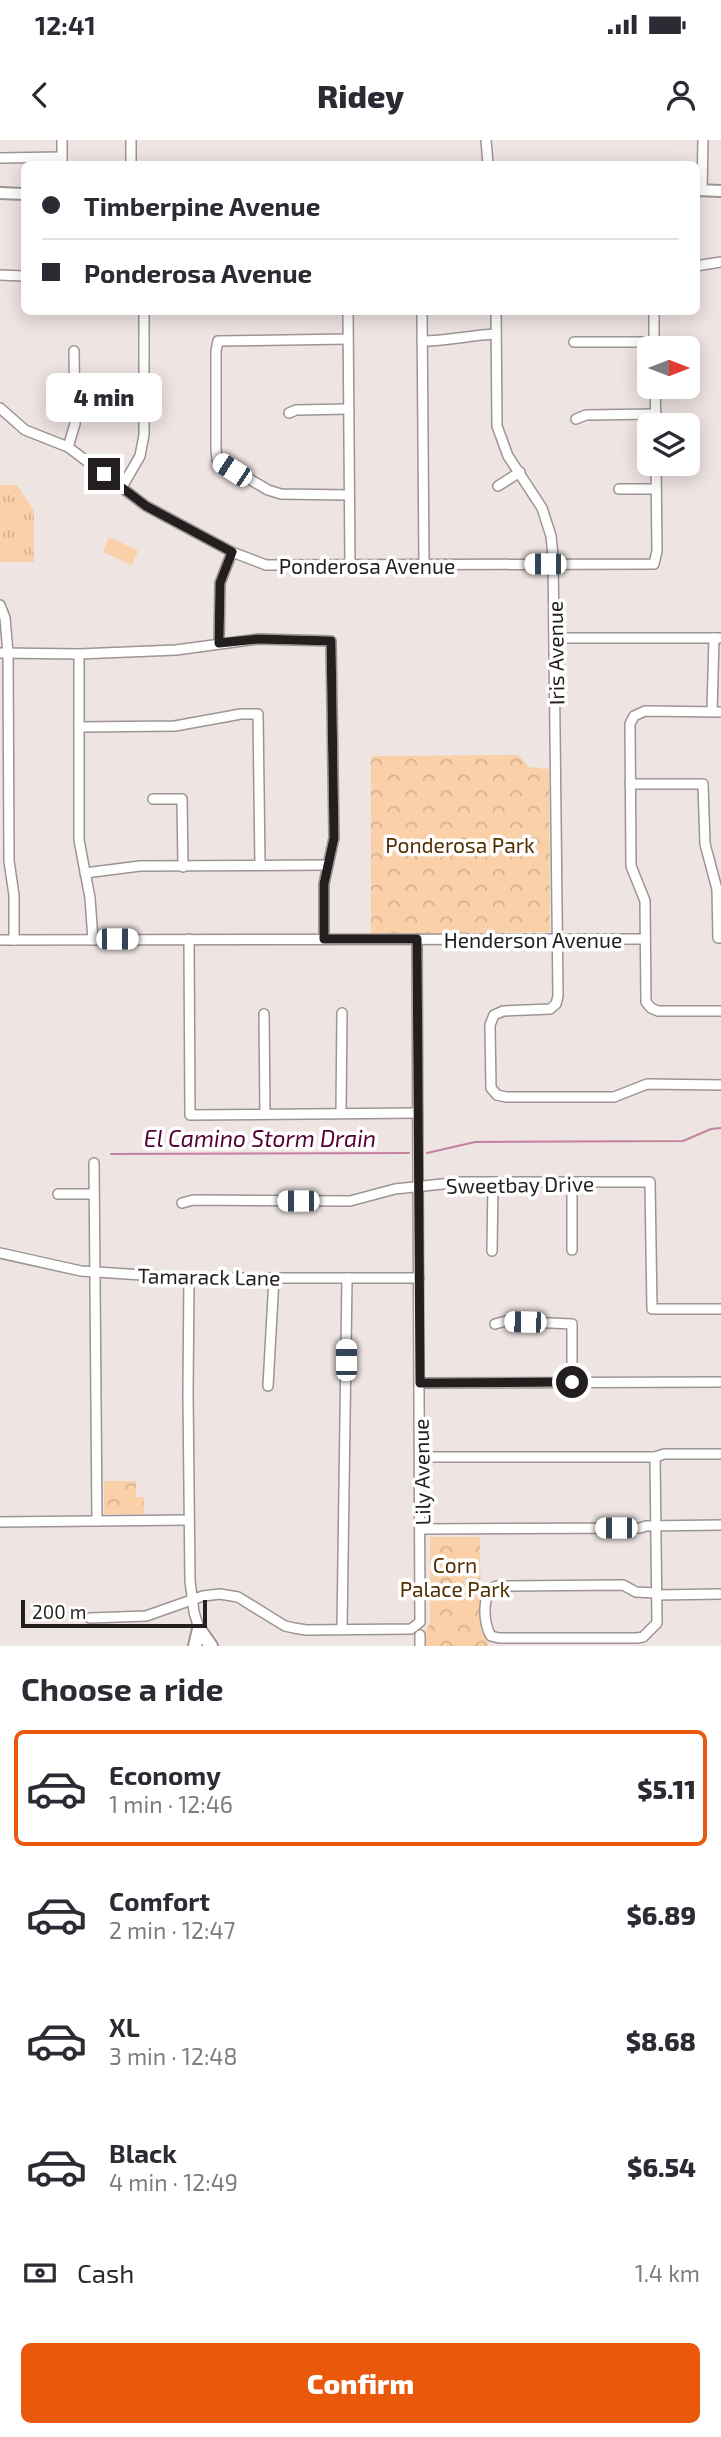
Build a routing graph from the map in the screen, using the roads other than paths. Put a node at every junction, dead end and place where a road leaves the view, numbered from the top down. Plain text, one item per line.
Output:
1 (62, 140) edge
2 (131, 140) edge
3 (486, 140) edge
4 (703, 140) edge
5 (0, 158) edge
6 (62, 161) edge
7 (131, 161) edge
8 (488, 161) edge
9 (700, 178) edge
10 (700, 190) edge
11 (721, 191) edge
12 (0, 193) edge
13 (21, 194) edge
14 (721, 262) edge
15 (700, 265) edge
16 (0, 275) edge
17 (21, 276) edge
18 (144, 315) edge
19 (348, 315) edge
20 (422, 315) edge
21 (496, 315) edge
22 (654, 315) edge
23 (496, 334) junction
24 (654, 336) edge
25 (348, 339) junction
26 (422, 341) junction
27 (574, 342) dead end
28 (637, 344) edge
29 (74, 351) dead end
30 (0, 408) edge
31 (349, 409) junction
32 (289, 413) dead end
33 (637, 414) edge
34 (576, 419) dead end
35 (68, 447) junction
36 (520, 472) junction
37 (656, 476) edge
38 (498, 486) dead end
39 (122, 487) junction
40 (619, 489) dead end
41 (656, 489) junction
42 (349, 495) junction
43 (232, 552) junction
44 (554, 564) junction
45 (350, 565) junction
46 (424, 565) junction
47 (0, 605) edge
48 (555, 638) junction
49 (718, 638) edge
50 (219, 643) junction
51 (4, 653) edge
52 (79, 654) junction
53 (716, 712) edge
54 (4, 724) edge
55 (79, 727) junction
56 (630, 784) junction
57 (4, 794) edge
58 (153, 799) dead end
59 (4, 861) edge
60 (260, 865) junction
61 (328, 865) junction
62 (183, 867) junction
63 (85, 873) junction
64 (720, 938) edge
65 (189, 939) junction
66 (324, 939) junction
67 (417, 939) junction
68 (558, 939) junction
69 (645, 939) junction
70 (0, 940) edge
71 (15, 940) junction
72 (93, 940) junction
73 (721, 1011) edge
74 (342, 1013) dead end
75 (264, 1014) dead end
76 (721, 1085) edge
77 (418, 1113) junction
78 (265, 1114) junction
79 (341, 1114) junction
80 (94, 1163) dead end
81 (493, 1182) junction
82 (572, 1182) junction
83 (418, 1187) junction
84 (58, 1194) dead end
85 (93, 1194) junction
86 (182, 1203) dead end
87 (572, 1250) dead end
88 (492, 1251) dead end
89 (0, 1254) edge
90 (94, 1272) junction
91 (189, 1278) junction
92 (274, 1278) junction
93 (347, 1278) junction
94 (419, 1278) junction
95 (721, 1308) edge
96 (495, 1324) dead end
97 (572, 1382) junction
98 (721, 1382) edge
99 (420, 1383) junction
100 (268, 1386) dead end
101 (721, 1454) edge
102 (420, 1457) junction
103 (655, 1457) junction
104 (190, 1520) junction
105 (0, 1521) edge
106 (97, 1521) junction
107 (721, 1525) edge
108 (656, 1526) junction
109 (421, 1530) junction
110 (656, 1594) junction
111 (721, 1594) edge
112 (192, 1600) junction
113 (90, 1618) dead end
114 (200, 1629) junction
115 (342, 1629) junction
116 (419, 1630) junction
117 (195, 1646) edge
118 (205, 1646) edge
119 (211, 1646) edge
120 (420, 1646) edge

1 - 6 street
2 - 7 street
3 - 8 street
4 - 9 street
5 - 6 street
10 - 11 main road
12 - 13 main road
14 - 15 street
16 - 17 street
18 - 39 street
19 - 25 street
20 - 26 street
21 - 23 street, Iris Avenue
22 - 24 street
23 - 26 street
23 - 36 street, Iris Avenue
25 - 31 street
25 - 42 street
26 - 46 street
27 - 28 street
29 - 35 street
30 - 35 street, Ponderosa Avenue
31 - 32 street
31 - 42 street
33 - 34 street
35 - 39 street, Ponderosa Avenue
36 - 38 street
36 - 44 street, Iris Avenue
37 - 41 street
39 - 43 street, Ponderosa Avenue
40 - 41 street
41 - 44 street, Ponderosa Avenue
42 - 45 street
43 - 45 street, Ponderosa Avenue
43 - 50 street
44 - 46 street, Ponderosa Avenue
44 - 48 street, Iris Avenue
45 - 46 street, Ponderosa Avenue
47 - 51 street
48 - 49 street
48 - 68 street, Iris Avenue
49 - 53 street
50 - 52 street
50 - 61 street
51 - 52 street
51 - 54 street
52 - 55 street
53 - 56 street
54 - 57 street
55 - 60 street
55 - 63 street
56 - 64 street
56 - 69 street
57 - 59 street
58 - 62 street
59 - 71 street
60 - 61 street
60 - 62 street
61 - 66 street
62 - 63 street
63 - 72 street
65 - 66 street, Henderson Avenue
65 - 72 street, Henderson Avenue
65 - 78 street
66 - 67 street, Henderson Avenue
67 - 68 street, Henderson Avenue
67 - 77 street, Lily Avenue
68 - 69 street, Henderson Avenue
68 - 76 street, Iris Avenue
69 - 73 street
70 - 71 street, Henderson Avenue
71 - 72 street, Henderson Avenue
74 - 79 street
75 - 78 street
77 - 79 street
77 - 83 street, Lily Avenue
78 - 79 street
80 - 85 street
81 - 82 street, Sweetbay Drive
81 - 83 street, Sweetbay Drive
81 - 88 street
82 - 87 street
82 - 95 street, Sweetbay Drive
83 - 86 street, Sweetbay Drive
83 - 94 street, Lily Avenue
84 - 85 street
85 - 90 street
89 - 90 street, Tamarack Lane
90 - 91 street, Tamarack Lane
90 - 106 street
91 - 92 street, Tamarack Lane
91 - 104 street
92 - 93 street, Tamarack Lane
92 - 100 street
93 - 94 street, Tamarack Lane
93 - 115 street
94 - 99 street, Lily Avenue
96 - 97 street
97 - 98 street
97 - 99 street
99 - 102 street, Lily Avenue
101 - 103 street
102 - 103 street
102 - 109 street, Lily Avenue
103 - 108 street
104 - 106 street
104 - 112 street
105 - 106 street
107 - 108 street
108 - 109 street
108 - 110 street
109 - 116 street, Lily Avenue
110 - 110 street
110 - 111 street
112 - 113 street
112 - 114 street
112 - 115 street
114 - 117 highway
114 - 118 street
114 - 119 highway
115 - 116 street
116 - 120 street, Lily Avenue

